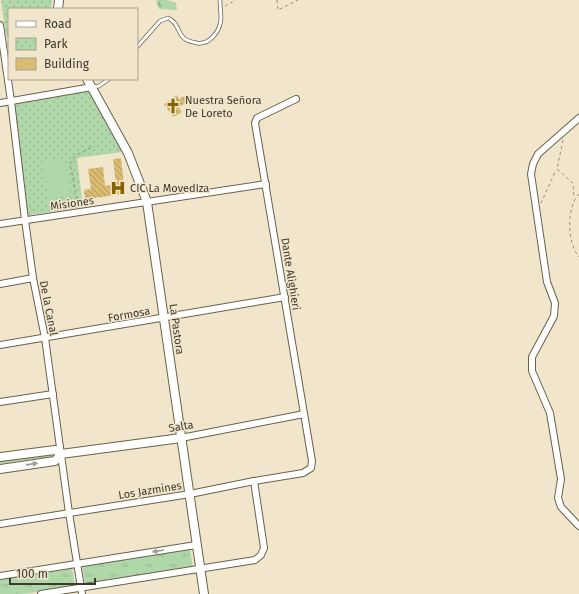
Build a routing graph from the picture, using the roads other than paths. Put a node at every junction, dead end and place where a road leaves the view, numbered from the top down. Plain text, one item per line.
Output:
1 (220, 0) edge
2 (0, 25) edge
3 (138, 46) edge
4 (88, 80) edge
5 (108, 80) edge
6 (92, 87) junction
7 (296, 99) dead end
8 (11, 101) junction
9 (0, 103) edge
10 (579, 118) edge
11 (266, 184) junction
12 (147, 202) junction
13 (25, 220) junction
14 (0, 224) edge
15 (33, 278) junction
16 (0, 284) edge
17 (285, 297) junction
18 (164, 318) junction
19 (45, 338) junction
20 (0, 345) edge
21 (53, 394) junction
22 (0, 402) edge
23 (304, 414) junction
24 (181, 438) junction
25 (61, 454) junction
26 (0, 457) edge
27 (0, 469) edge
28 (303, 473) joint
29 (254, 481) junction
30 (190, 494) junction
31 (69, 513) junction
32 (0, 524) edge
33 (579, 526) edge
34 (196, 544) junction
35 (78, 564) junction
36 (200, 568) junction
37 (0, 576) edge
38 (82, 591) edge
39 (41, 594) edge
40 (204, 594) edge

1 - 3 lane
2 - 8 street, De la Canal
4 - 6 street, La Pastora
5 - 6 lane
6 - 8 street
6 - 12 street, La Pastora
7 - 11 street, Dante Alighieri
8 - 9 street
8 - 13 street, De la Canal
10 - 33 street
11 - 12 street, Misiones
11 - 17 street, Dante Alighieri
12 - 13 street, Misiones
12 - 18 street, La Pastora
13 - 14 street, Misiones
13 - 15 street, De la Canal
15 - 16 street
15 - 19 street, De la Canal
17 - 18 street, Formosa
17 - 23 street, Dante Alighieri
18 - 19 street, Formosa
18 - 24 street, La Pastora
19 - 20 street, Formosa
19 - 21 street, De la Canal
21 - 22 street
21 - 25 street, De la Canal
23 - 24 street, Salta
23 - 28 street, Dante Alighieri
24 - 25 street, Salta
24 - 30 street, La Pastora
25 - 26 street, Salta
27 -> 25 street, Salta
25 - 31 street, De la Canal
28 - 29 street, Los Jazmines
29 - 30 street, Los Jazmines
29 - 36 street
30 - 31 street, Los Jazmines
30 - 34 street, La Pastora
31 - 32 street, Los Jazmines
31 - 35 street, De la Canal
34 -> 35 street
34 - 36 street, La Pastora
35 - 37 street
35 - 38 street, De la Canal
36 - 38 street
36 - 40 street, La Pastora
38 - 39 street

